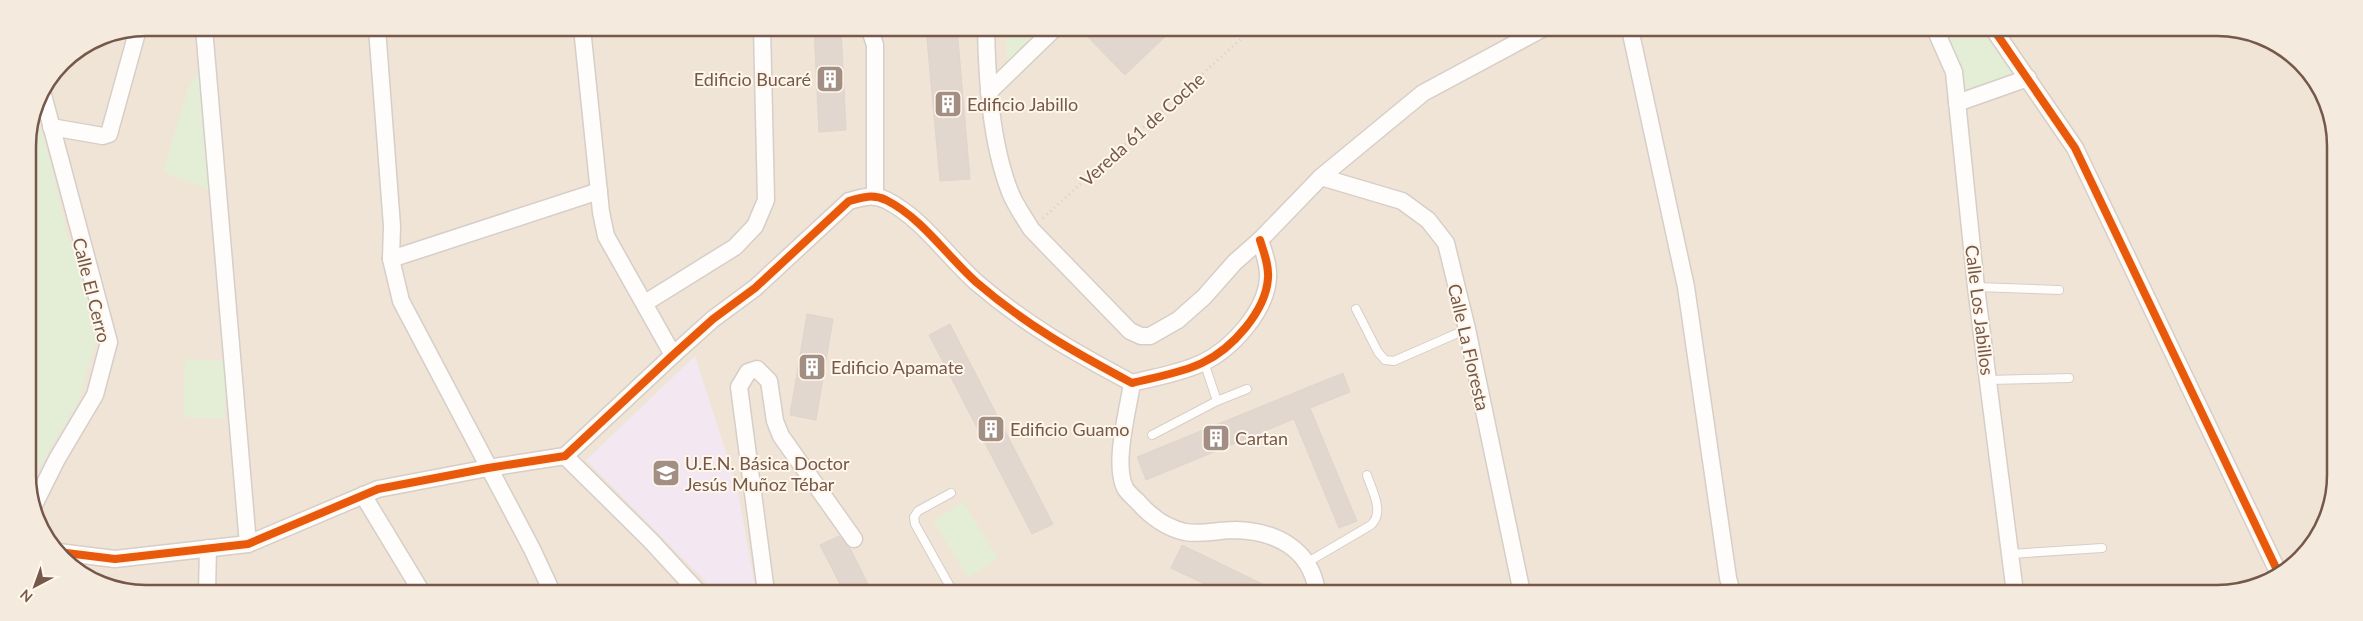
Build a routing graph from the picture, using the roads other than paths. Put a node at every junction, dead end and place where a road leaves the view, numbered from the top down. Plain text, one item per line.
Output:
1 (205, 36) edge
2 (378, 36) edge
3 (583, 36) edge
4 (762, 36) edge
5 (872, 36) edge
6 (986, 36) edge
7 (1046, 36) edge
8 (1529, 36) edge
9 (1632, 36) edge
10 (1938, 36) edge
11 (1998, 36) edge
12 (136, 37) edge
13 (2028, 78) junction
14 (989, 92) junction
15 (1957, 103) junction
16 (45, 104) edge
17 (51, 127) junction
18 (1322, 177) junction
19 (599, 190) junction
20 (875, 196) junction
21 (1260, 240) junction
22 (391, 259) junction
23 (1976, 287) junction
24 (2059, 290) dead end
25 (645, 303) junction
26 (1356, 309) dead end
27 (1467, 329) junction
28 (673, 355) junction
29 (1204, 362) junction
30 (2069, 378) dead end
31 (1989, 380) junction
32 (1132, 383) junction
33 (1247, 389) dead end
34 (1217, 401) junction
35 (1152, 434) dead end
36 (566, 456) junction
37 (488, 468) junction
38 (1367, 475) dead end
39 (951, 493) dead end
40 (363, 495) junction
41 (38, 497) edge
42 (854, 539) dead end
43 (248, 544) junction
44 (208, 548) junction
45 (2102, 548) dead end
46 (68, 553) edge
47 (2011, 554) junction
48 (1308, 562) junction
49 (2276, 567) edge
50 (207, 585) edge
51 (417, 585) edge
52 (549, 585) edge
53 (692, 585) edge
54 (765, 585) edge
55 (949, 585) edge
56 (1316, 585) edge
57 (1521, 585) edge
58 (1730, 585) edge
59 (2014, 585) edge

1 - 43 street
2 - 22 street
3 - 19 street
4 - 25 street
5 - 20 street
6 - 14 street
7 - 14 street
8 - 18 street
9 - 58 street
10 - 15 street, Calle Los Jabillos
11 - 13 street
12 - 17 street
13 - 15 street
13 - 49 street
14 - 21 street
15 - 23 street, Calle Los Jabillos
16 - 17 street, Calle El Cerro
17 - 41 street, Calle El Cerro
18 - 21 street
18 - 27 street, Calle La Floresta
19 - 22 street
19 - 25 street
20 - 28 street
20 - 32 street
21 - 29 street
22 - 37 street
23 - 24 lane
23 - 31 street, Calle Los Jabillos
25 - 28 street
26 - 27 lane
27 - 57 street, Calle La Floresta
28 - 36 street
29 - 32 street
29 - 34 lane
30 - 31 lane
31 - 47 street, Calle Los Jabillos
32 - 48 street
33 - 34 lane
34 - 35 lane
36 - 37 street
36 - 53 street
37 - 40 street
37 - 52 street
38 - 48 lane
39 - 55 lane
40 - 43 street
40 - 51 street
42 - 54 street
43 - 44 street
44 - 46 street
44 - 50 street
45 - 47 lane
47 - 59 street, Calle Los Jabillos
48 - 56 street

